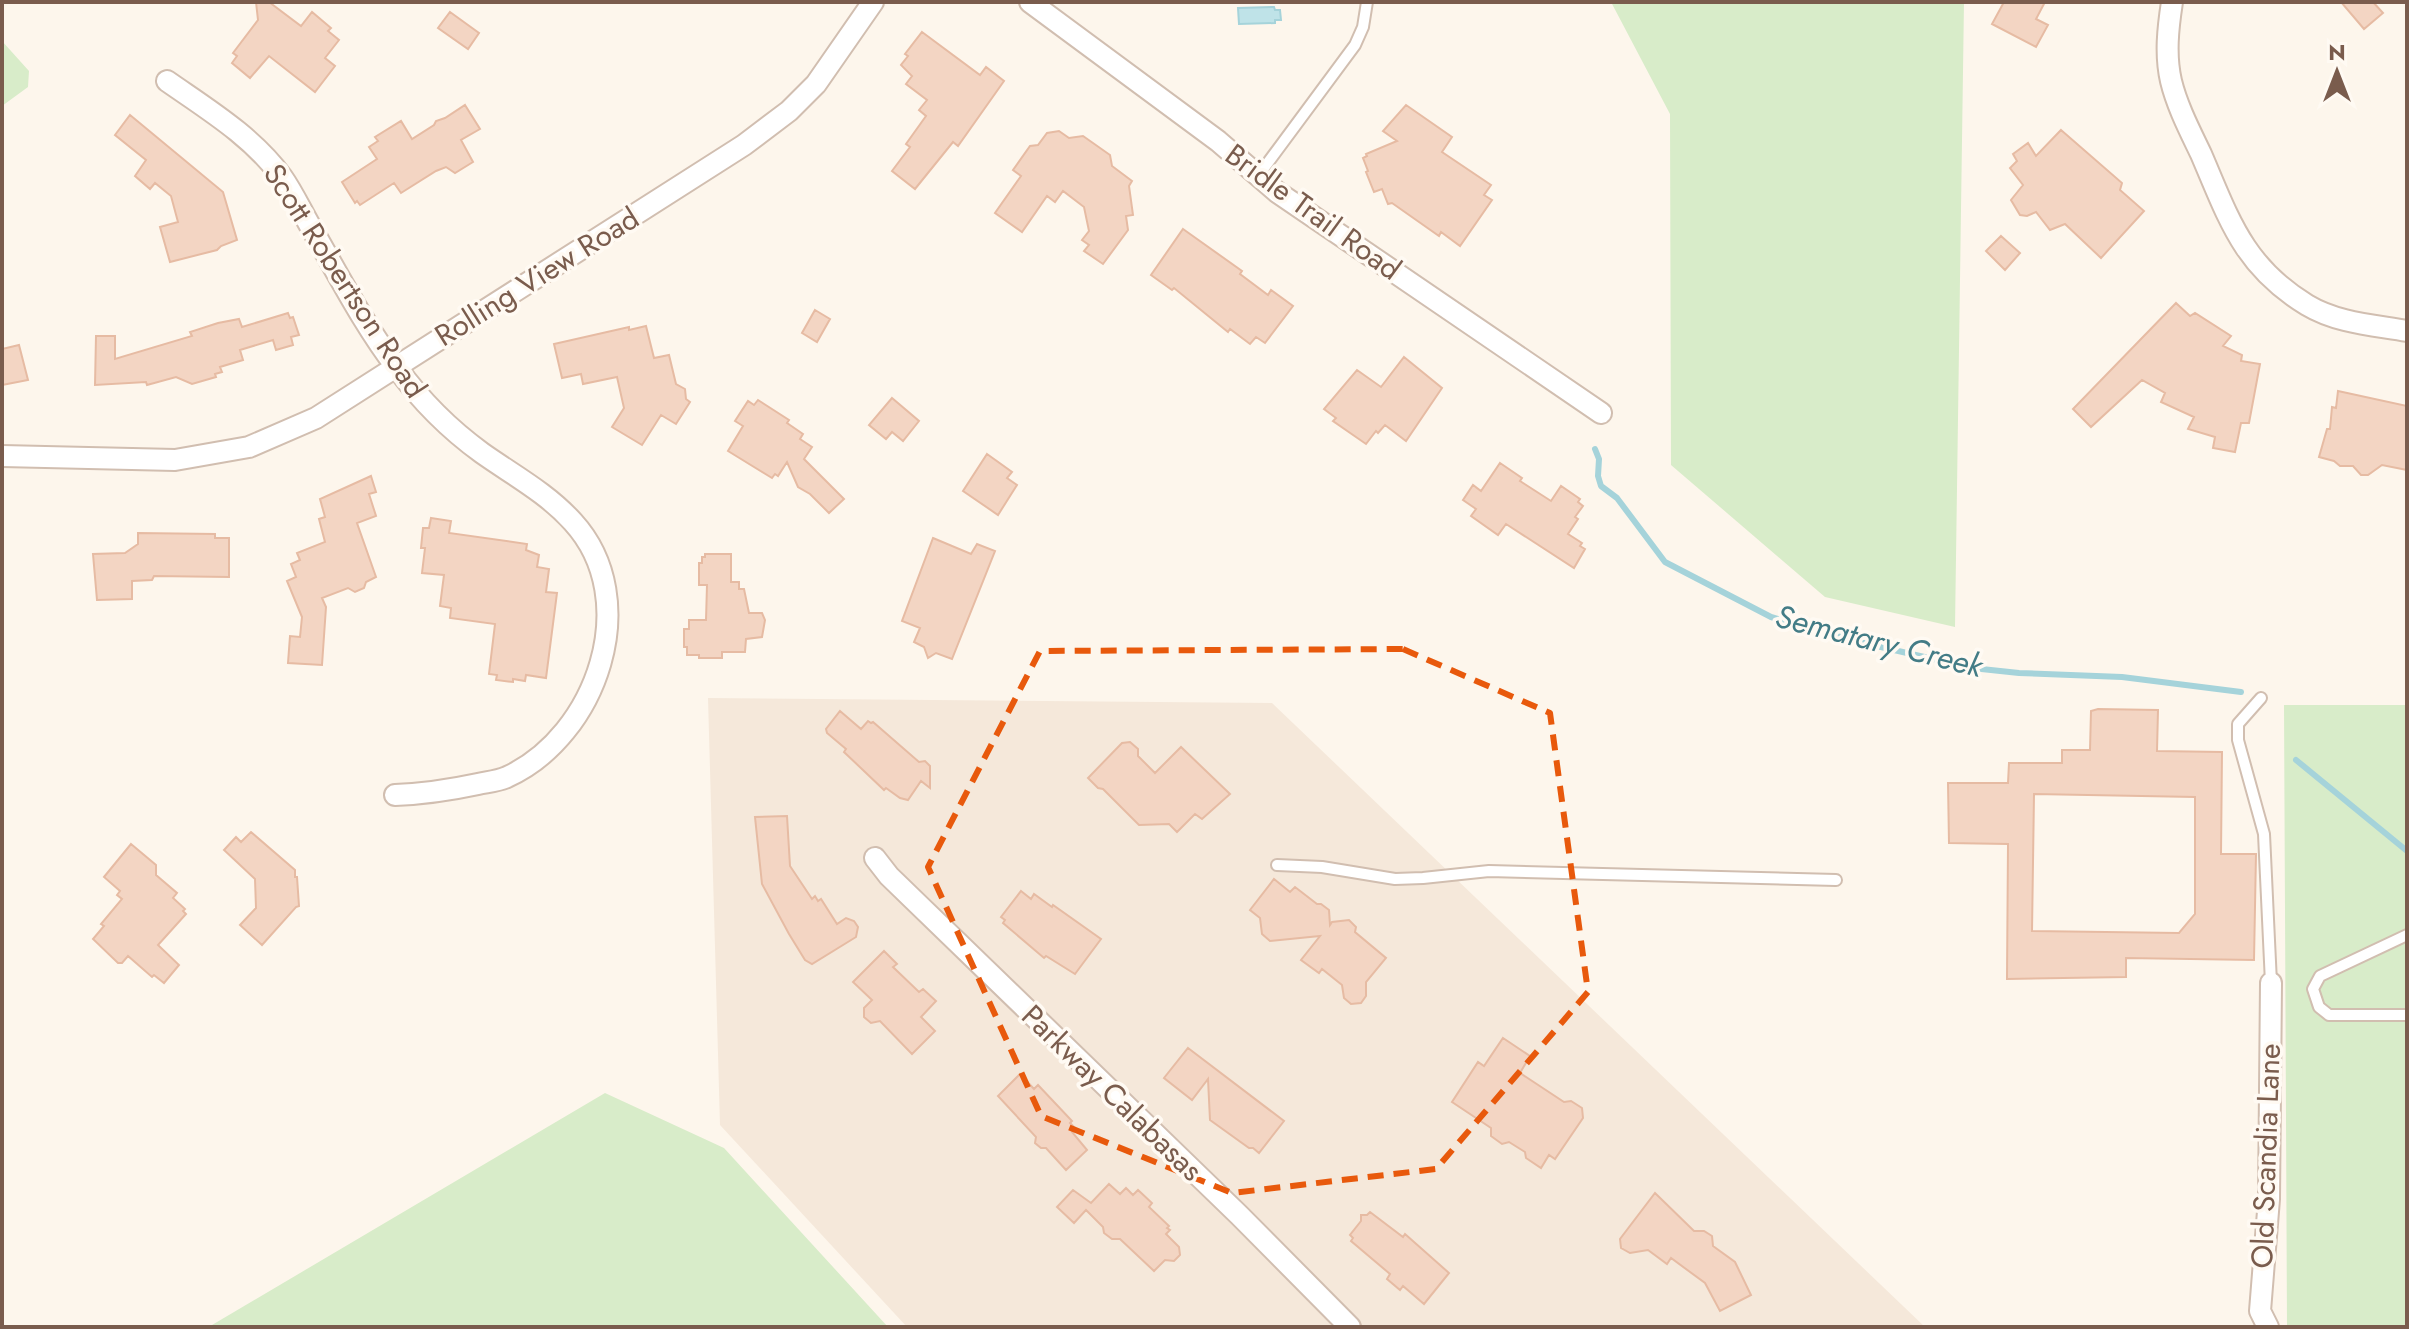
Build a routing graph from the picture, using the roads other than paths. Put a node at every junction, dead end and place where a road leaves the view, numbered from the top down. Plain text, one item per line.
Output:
1 (873, 2) edge
2 (1030, 2) edge
3 (1367, 2) edge
4 (2172, 2) edge
5 (167, 81) dead end
6 (1258, 176) junction
7 (2407, 331) edge
8 (395, 367) junction
9 (1601, 413) dead end
10 (2, 456) edge
11 (2261, 698) dead end
12 (395, 795) dead end
13 (875, 858) dead end
14 (1277, 865) dead end
15 (1836, 880) dead end
16 (2407, 935) edge
17 (2271, 983) joint
18 (2407, 1015) edge
19 (1350, 1327) edge
20 (2268, 1327) edge

1 - 8 street, Rolling View Road
2 - 6 street, Bridle Trail Road
3 - 6 lane
4 - 7 street
5 - 8 street, Scott Robertson Road
6 - 9 street, Bridle Trail Road
8 - 10 street, Rolling View Road
8 - 12 street, Scott Robertson Road
11 - 17 lane
13 - 19 street, Parkway Calabasas
14 - 15 lane
16 - 18 lane
17 - 20 street, Old Scandia Lane

